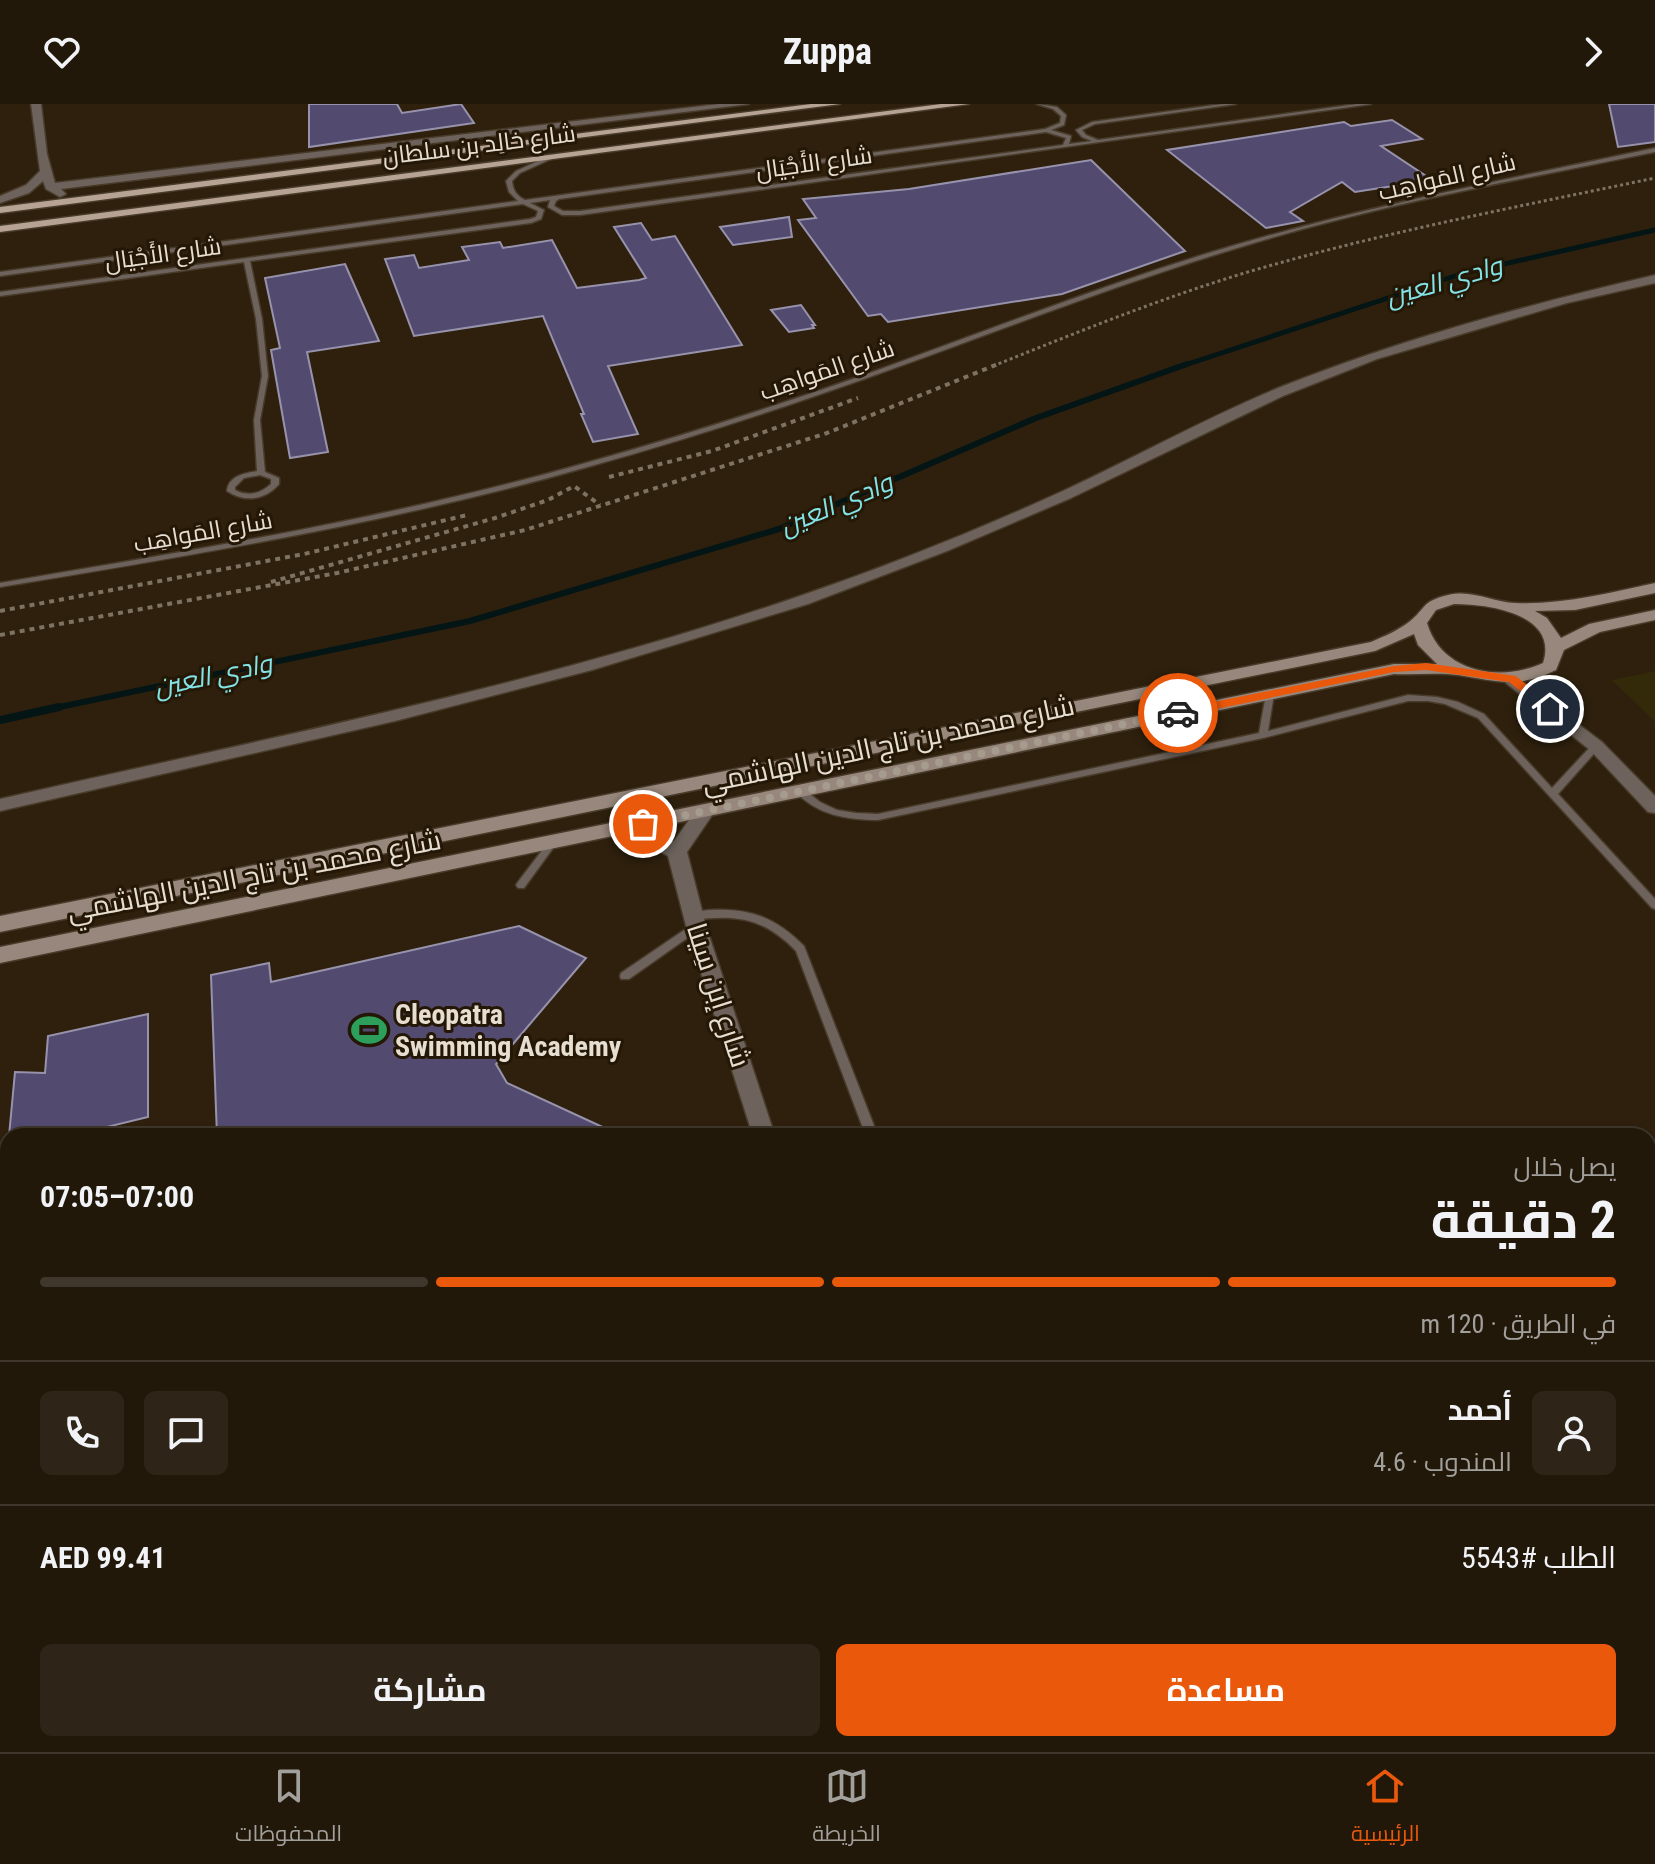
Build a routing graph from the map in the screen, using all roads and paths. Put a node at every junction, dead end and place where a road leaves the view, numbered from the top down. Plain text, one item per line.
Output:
1 (36, 104) edge
2 (744, 104) edge
3 (835, 104) edge
4 (964, 104) edge
5 (1040, 104) edge
6 (1233, 104) edge
7 (1368, 104) edge
8 (944, 105) edge
9 (685, 108) edge
10 (1046, 130) junction
11 (1106, 140) junction
12 (430, 143) junction
13 (1065, 146) junction
14 (1655, 150) edge
15 (549, 158) junction
16 (395, 160) junction
17 (44, 173) junction
18 (1655, 178) edge
19 (50, 187) junction
20 (566, 194) junction
21 (88, 199) junction
22 (0, 200) edge
23 (522, 202) junction
24 (0, 210) edge
25 (0, 229) edge
26 (240, 241) junction
27 (175, 250) junction
28 (247, 261) junction
29 (236, 263) junction
30 (183, 270) junction
31 (0, 274) edge
32 (1655, 279) edge
33 (0, 294) edge
34 (261, 473) junction
35 (600, 506) junction
36 (0, 585) edge
37 (1655, 588) edge
38 (233, 592) junction
39 (1513, 607) junction
40 (1655, 615) edge
41 (1419, 623) junction
42 (0, 635) edge
43 (1556, 647) junction
44 (1460, 670) junction
45 (1512, 679) junction
46 (1270, 694) junction
47 (1263, 735) junction
48 (1596, 746) junction
49 (799, 790) junction
50 (1554, 792) junction
51 (0, 805) edge
52 (1655, 807) edge
53 (706, 811) junction
54 (621, 829) junction
55 (553, 842) junction
56 (677, 852) junction
57 (521, 885) dead end
58 (1655, 905) edge
59 (695, 921) junction
60 (0, 924) edge
61 (0, 955) edge
62 (625, 976) dead end
63 (761, 1128) edge
64 (869, 1128) edge

1 - 17 street
2 - 9 street
3 - 16 main road, شارع خالِد بن سلطان
4 - 8 main road, شارع خالِد بن سلطان
5 - 10 lane
6 - 11 lane
7 - 11 lane, شارع الأَجْيَال
8 - 15 main road, شارع خالِد بن سلطان
9 - 12 street
10 - 13 lane
10 - 20 lane, شارع الأَجْيَال
11 - 13 lane, شارع الأَجْيَال
12 - 16 main road
12 - 19 street
13 - 20 lane, شارع الأَجْيَال
14 - 36 lane, شارع المَواهِب
15 - 23 lane, شارع الأَجْيَال
15 - 25 main road, شارع خالِد بن سلطان
16 - 21 main road, شارع خالِد بن سلطان
17 - 19 street
17 - 22 street
18 - 35 path
19 - 21 street
20 - 23 lane, شارع الأَجْيَال
21 - 24 main road, شارع خالِد بن سلطان
23 - 26 lane, شارع الأَجْيَال
23 - 28 lane, شارع الأَجْيَال
26 - 27 lane, شارع الأَجْيَال
26 - 29 lane
27 - 30 lane
27 - 31 lane, شارع الأَجْيَال
28 - 29 lane, شارع الأَجْيَال
28 - 34 lane
29 - 30 lane, شارع الأَجْيَال
30 - 33 lane, شارع الأَجْيَال
32 - 51 street
34 - 34 lane
35 - 38 path
35 - 38 path
37 - 39 street
38 - 42 path
39 - 41 street, شارع محمد بن تاج الدين الهاشمي
39 - 43 street
40 - 43 street
41 - 44 street
41 - 60 street, شارع محمد بن تاج الدين الهاشمي
43 - 45 street
44 - 45 street
44 - 46 street, شارع محمد بن تاج الدين الهاشمي
45 - 48 street
46 - 47 lane
46 - 49 street, شارع محمد بن تاج الدين الهاشمي
47 - 49 lane
47 - 50 lane
48 - 50 lane
48 - 52 street
49 - 53 street, شارع محمد بن تاج الدين الهاشمي
50 - 58 lane
53 - 54 street, شارع محمد بن تاج الدين الهاشمي
53 - 56 street
54 - 55 street, شارع محمد بن تاج الدين الهاشمي
54 - 56 street
55 - 57 lane
55 - 61 street, شارع محمد بن تاج الدين الهاشمي
56 - 59 street, شارع إبن سِينا
59 - 62 lane
59 - 63 street, شارع إبن سِينا
59 - 64 lane

